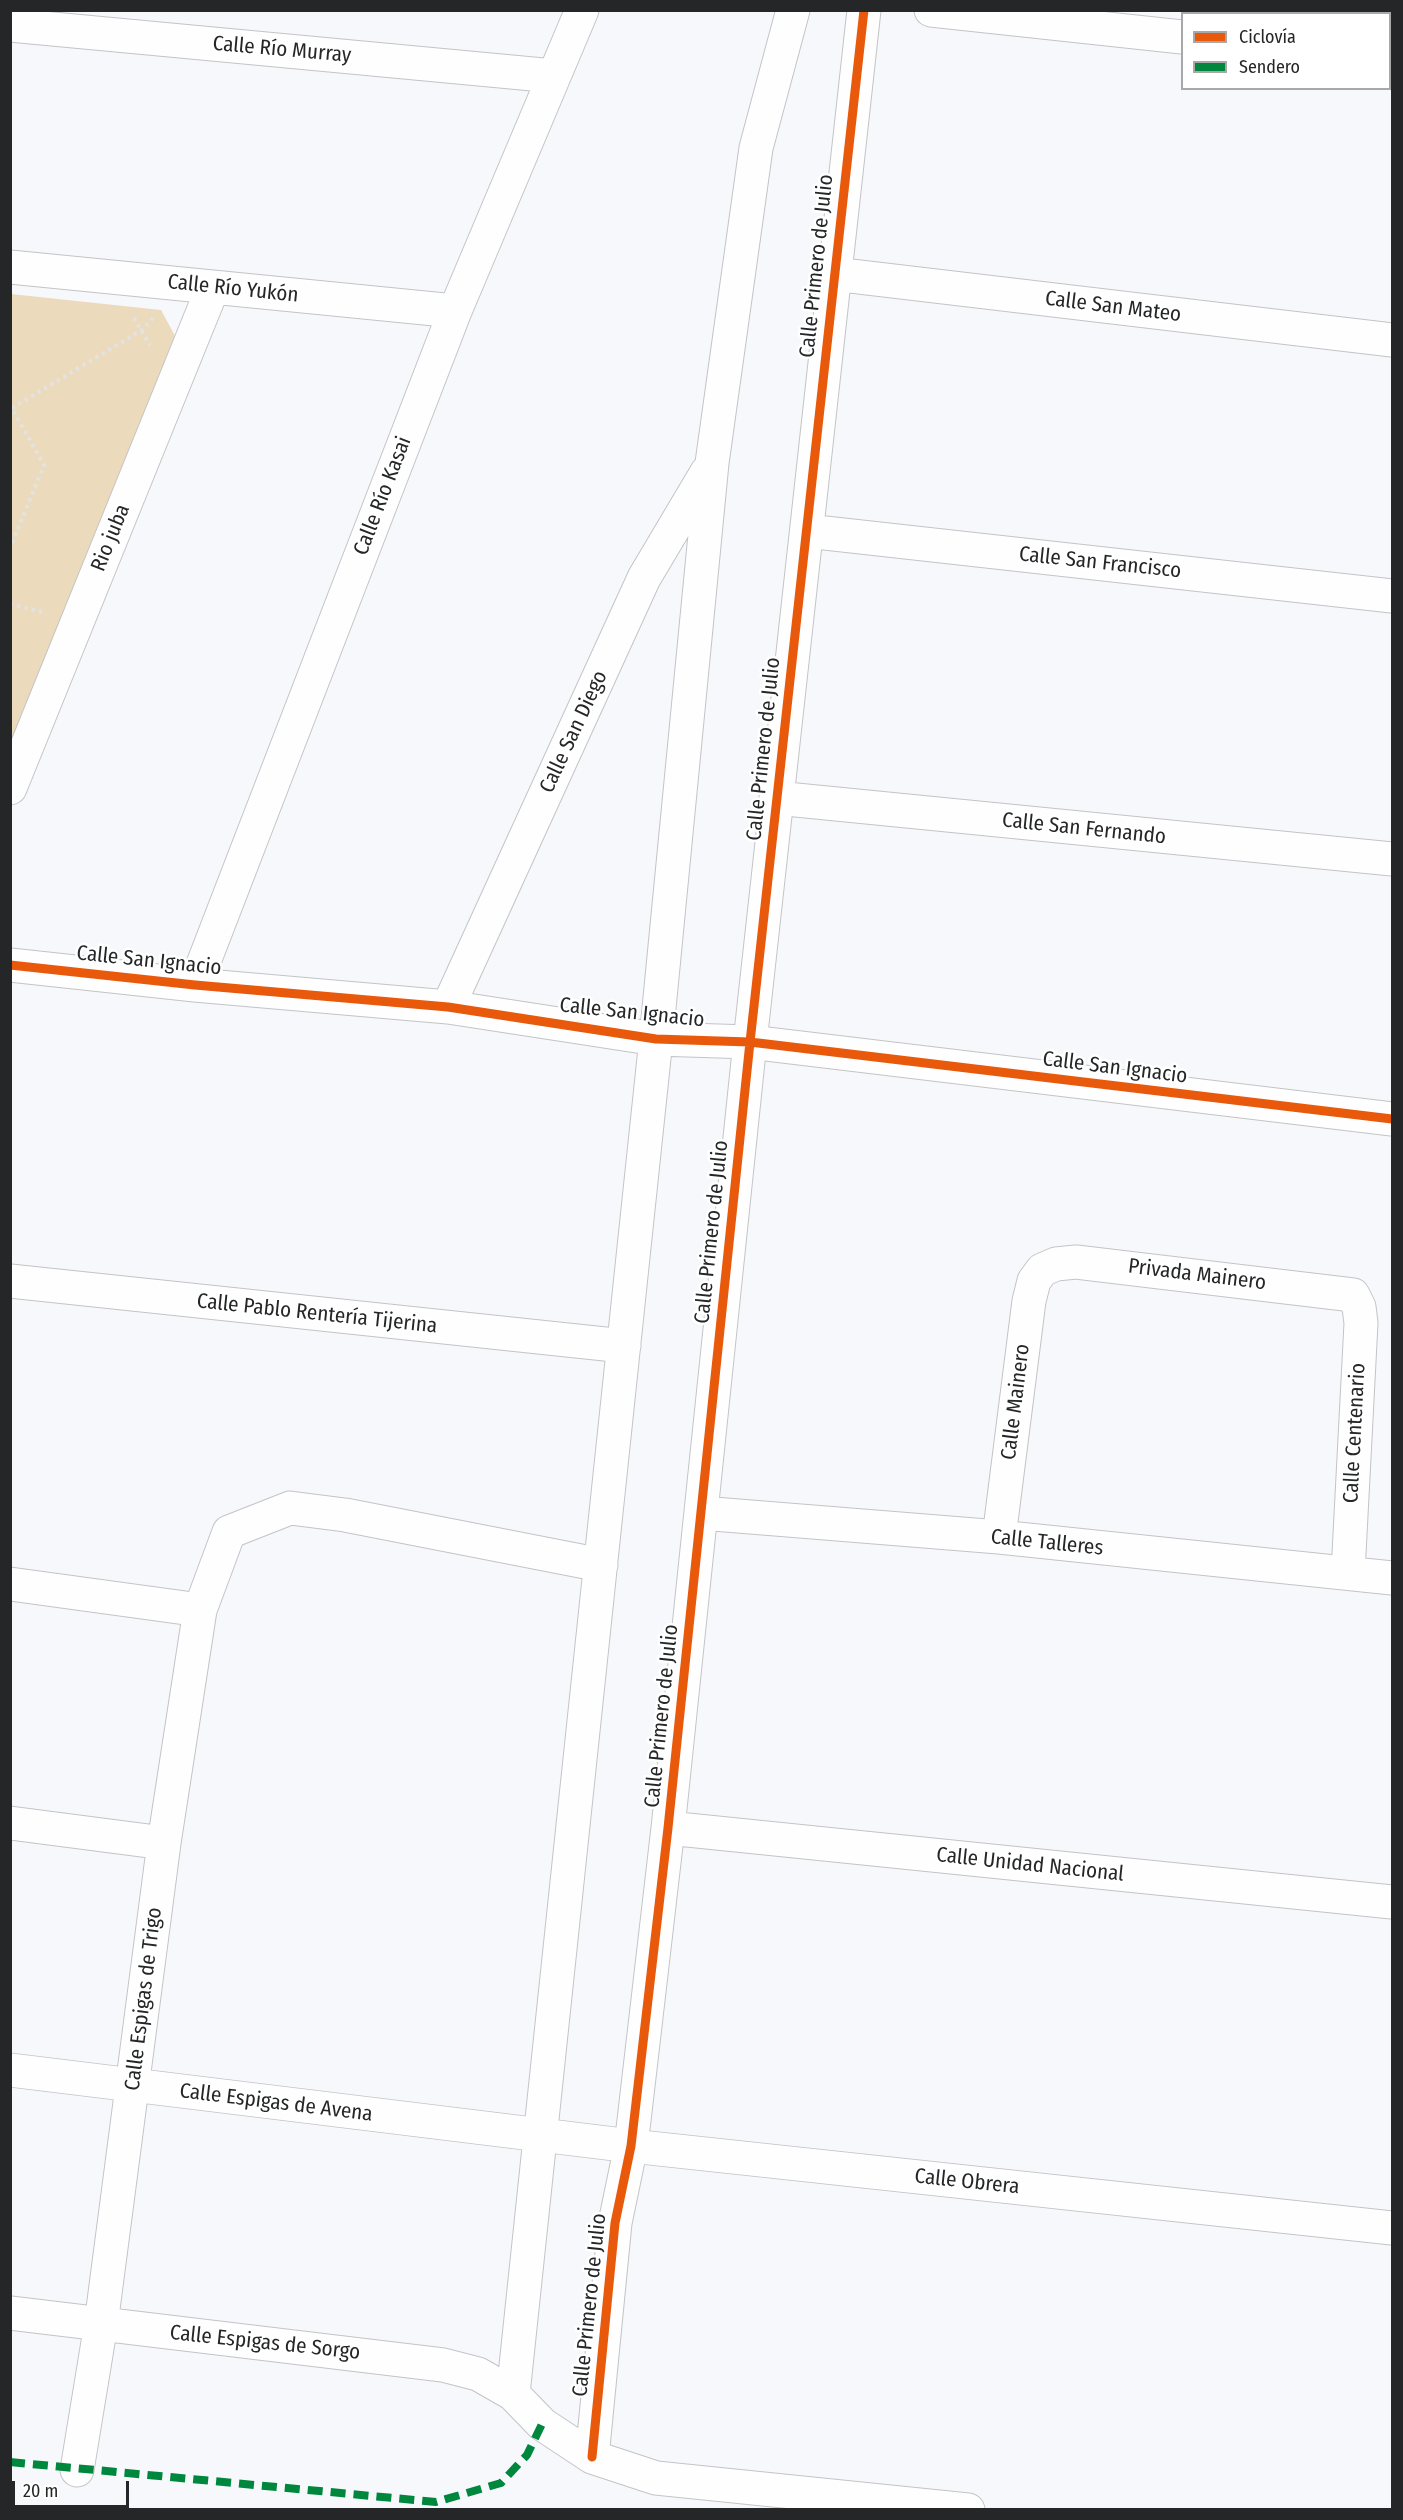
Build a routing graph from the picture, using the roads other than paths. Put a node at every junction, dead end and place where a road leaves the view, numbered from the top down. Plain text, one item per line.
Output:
1 (582, 10) edge
2 (793, 10) edge
3 (864, 10) edge
4 (931, 10) edge
5 (1135, 21) edge
6 (10, 25) edge
7 (1181, 37) edge
8 (554, 76) junction
9 (10, 267) edge
10 (834, 274) junction
11 (213, 287) junction
12 (454, 311) junction
13 (1392, 340) edge
14 (712, 463) junction
15 (807, 531) junction
16 (1392, 596) edge
17 (10, 788) edge
18 (776, 798) junction
19 (1392, 859) edge
20 (10, 965) edge
21 (195, 985) junction
22 (448, 1007) junction
23 (656, 1039) junction
24 (750, 1042) junction
25 (1392, 1119) edge
26 (1042, 1270) joint
27 (10, 1281) edge
28 (1353, 1295) joint
29 (624, 1346) junction
30 (700, 1513) junction
31 (999, 1537) junction
32 (601, 1565) junction
33 (1348, 1573) junction
34 (1392, 1578) edge
35 (10, 1584) edge
36 (200, 1610) junction
37 (10, 1823) edge
38 (668, 1828) junction
39 (164, 1843) junction
40 (1392, 1902) edge
41 (10, 2070) edge
42 (133, 2086) junction
43 (542, 2135) junction
44 (631, 2146) junction
45 (1392, 2228) edge
46 (10, 2313) edge
47 (101, 2324) junction
48 (513, 2394) junction
49 (592, 2457) junction
50 (77, 2470) dead end
51 (771, 2499) edge
52 (968, 2510) edge

1 - 8 street, Calle Río Kasai
2 - 14 street
3 - 10 street, Calle Primero de Julio
4 - 5 street
5 - 7 street
6 - 8 street, Calle Río Murray
8 - 12 street, Calle Río Kasai
9 - 11 street, Calle Río Yukón
10 - 13 street, Calle San Mateo
10 - 15 street, Calle Primero de Julio
11 - 12 street, Calle Río Yukón
11 - 17 street, Rio juba
12 - 21 street, Calle Río Kasai
14 - 22 street, Calle San Diego
14 - 23 street
15 - 16 street, Calle San Francisco
15 - 18 street, Calle Primero de Julio
18 - 19 street, Calle San Fernando
18 - 24 street, Calle Primero de Julio
20 - 21 street, Calle San Ignacio
21 - 22 street, Calle San Ignacio
22 - 23 street, Calle San Ignacio
23 - 24 street, Calle San Ignacio
23 - 29 street
24 - 25 street, Calle San Ignacio
24 - 30 street, Calle Primero de Julio
26 - 28 street, Privada Mainero
26 - 31 street, Calle Mainero
27 - 29 street, Calle Pablo Rentería Tijerina
28 - 33 street, Calle Centenario
29 - 32 street
30 - 31 street, Calle Talleres
30 - 38 street, Calle Primero de Julio
31 - 33 street, Calle Talleres
32 - 36 street, Calle Espigas de Trigo
32 - 43 street
33 - 34 street, Calle Talleres
35 - 36 street
36 - 39 street, Calle Espigas de Trigo
37 - 39 street
38 - 40 street, Calle Unidad Nacional
38 - 44 street, Calle Primero de Julio
39 - 42 street, Calle Espigas de Trigo
41 - 42 street, Calle Espigas de Avena
42 - 43 street, Calle Espigas de Avena
42 - 47 street, Calle Espigas de Trigo
43 - 44 street, Calle Obrera
43 - 48 street
44 - 45 street, Calle Obrera
44 - 49 street, Calle Primero de Julio
46 - 47 street, Calle Espigas de Sorgo
47 - 48 street, Calle Espigas de Sorgo
47 - 50 street, Calle Espigas de Trigo
48 - 49 street
49 - 51 street
51 - 52 street

